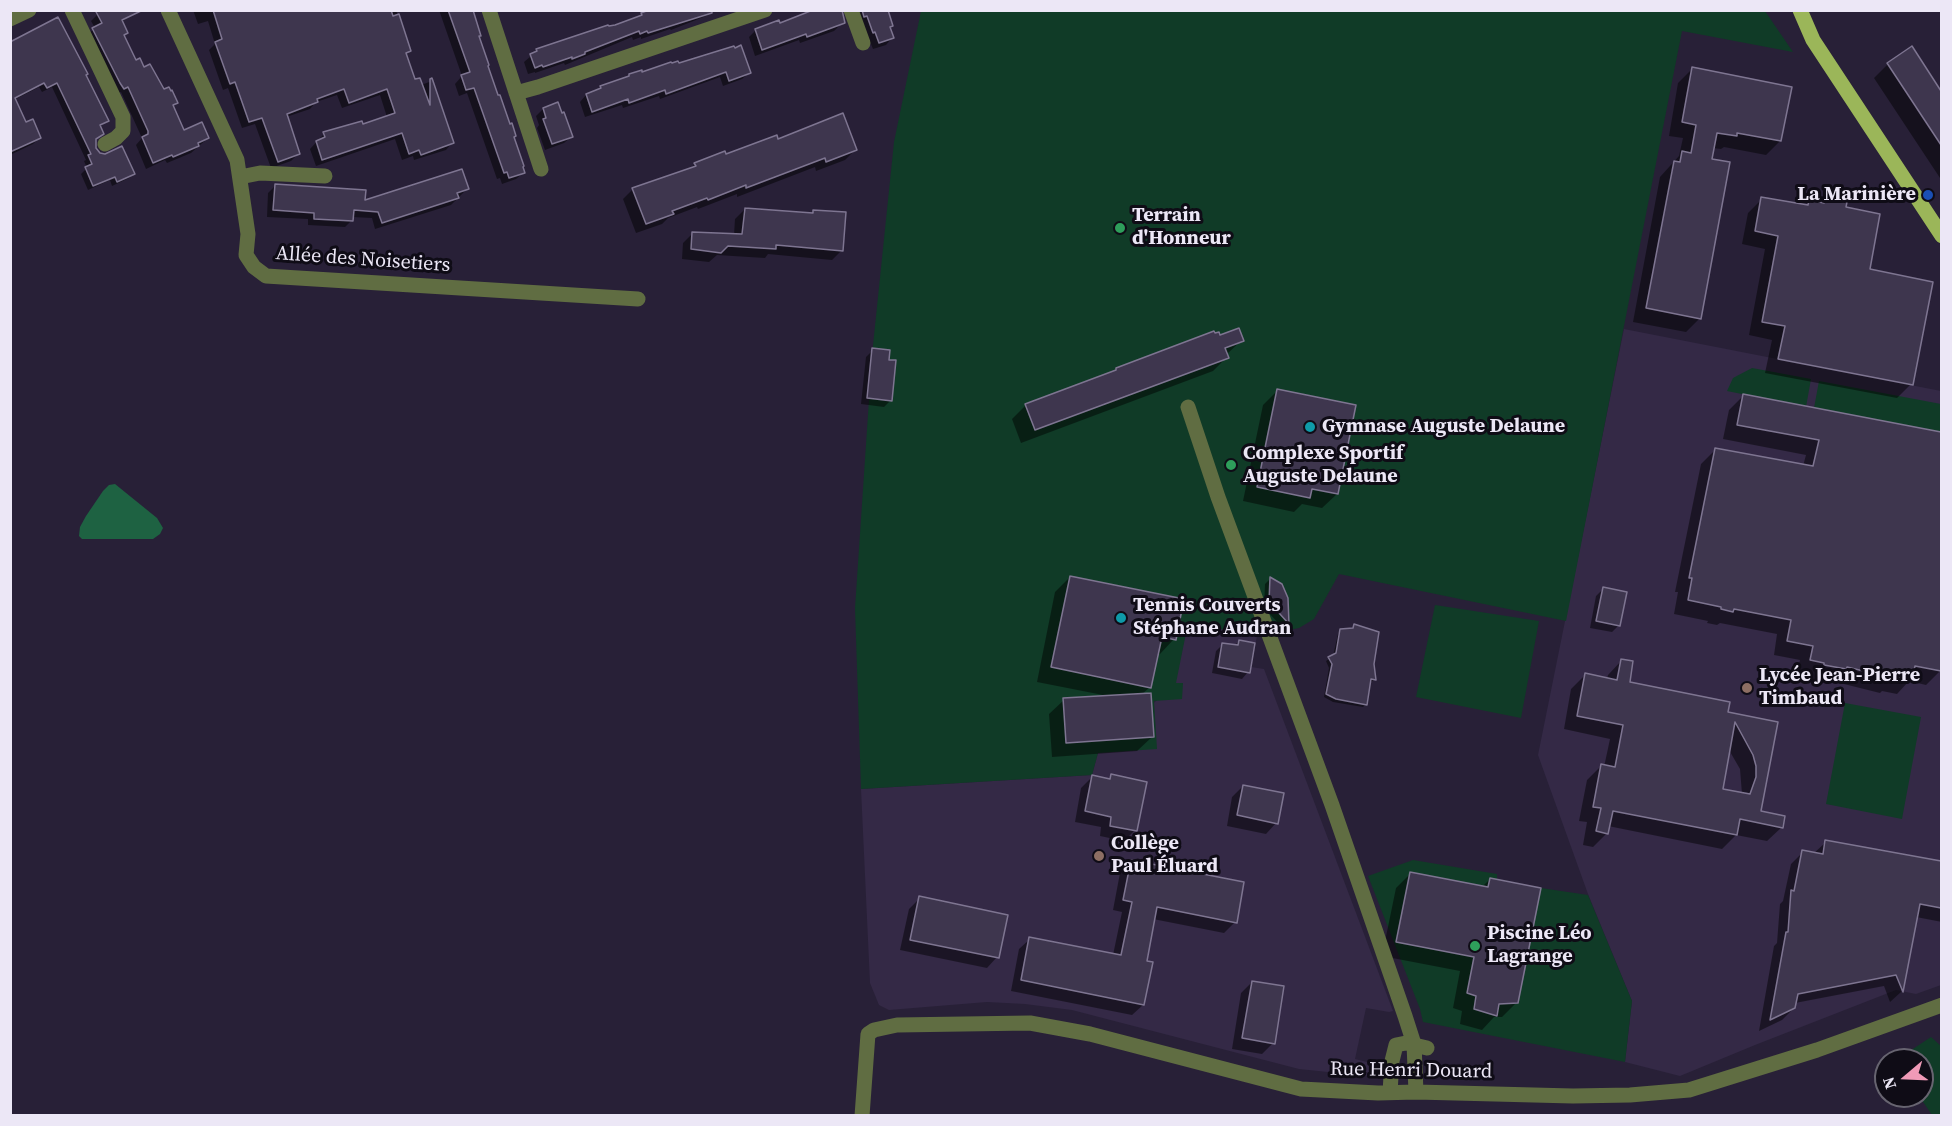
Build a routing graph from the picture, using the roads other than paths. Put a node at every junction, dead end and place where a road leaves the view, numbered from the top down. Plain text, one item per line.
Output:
1 (29, 10) edge
2 (72, 10) edge
3 (168, 10) edge
4 (489, 10) edge
5 (765, 10) edge
6 (851, 10) edge
7 (1788, 10) edge
8 (1800, 10) edge
9 (10, 19) edge
10 (1814, 40) junction
11 (863, 43) dead end
12 (516, 93) junction
13 (105, 144) dead end
14 (541, 169) dead end
15 (325, 176) dead end
16 (240, 177) junction
17 (1941, 236) edge
18 (638, 299) dead end
19 (1188, 407) dead end
20 (1941, 1005) edge
21 (1420, 1046) junction
22 (1390, 1092) junction
23 (1416, 1092) junction
24 (862, 1116) edge

1 - 9 street
2 - 13 street
3 - 16 street, Allée des Noisetiers
4 - 12 street
5 - 12 street
6 - 11 street
7 - 10 main road
8 - 10 main road
10 - 17 main road
12 - 14 street
15 - 16 street
16 - 18 street, Allée des Noisetiers
19 - 21 street
20 - 23 street, Rue Henri Douard
21 - 22 street
21 - 23 street
22 - 23 street, Rue Henri Douard
22 - 24 street, Rue Henri Douard

